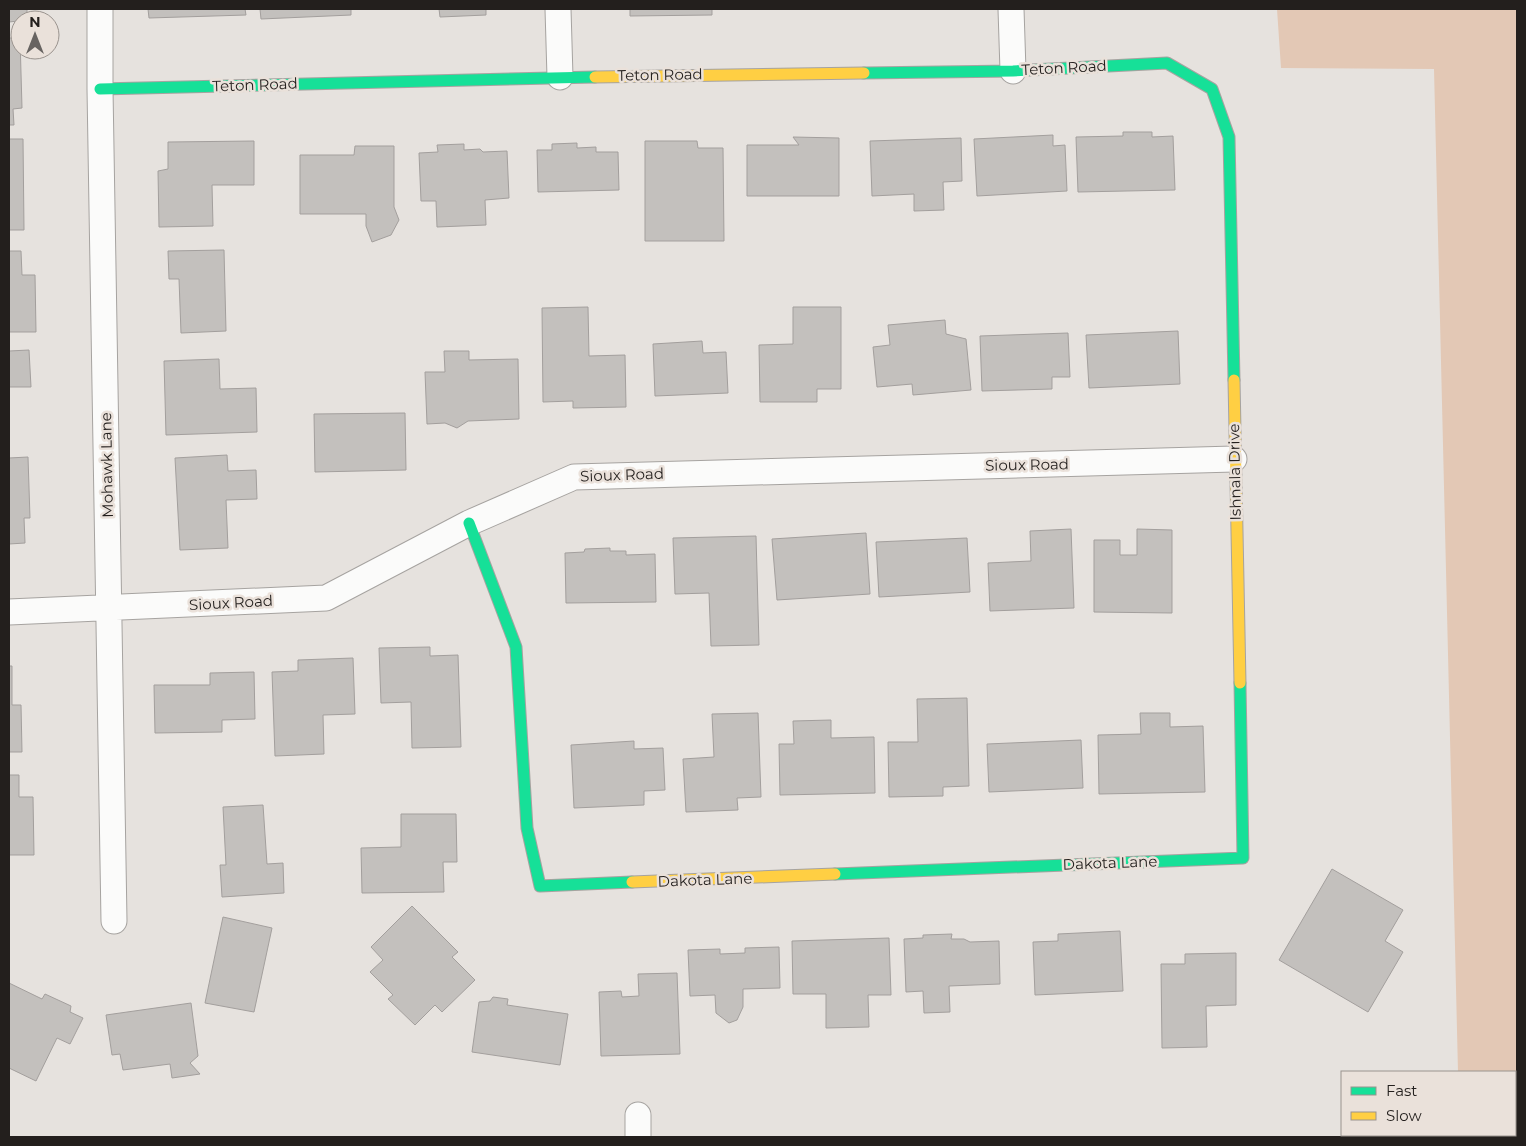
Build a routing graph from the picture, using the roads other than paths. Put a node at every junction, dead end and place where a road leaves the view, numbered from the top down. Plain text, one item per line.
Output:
1 (100, 9) edge
2 (558, 9) edge
3 (1011, 9) edge
4 (1013, 71) junction
5 (560, 76) junction
6 (100, 89) junction
7 (1212, 89) joint
8 (1234, 460) junction
9 (469, 523) junction
10 (110, 609) junction
11 (9, 612) edge
12 (1243, 858) joint
13 (114, 921) dead end

1 - 6 street, Mohawk Lane
2 - 5 street
3 - 4 street
4 - 5 street, Teton Road
4 - 7 street, Teton Road
5 - 6 street, Teton Road
6 - 10 street, Mohawk Lane
7 - 8 street, Ishnala Drive
8 - 9 street, Sioux Road
8 - 12 street, Ishnala Drive
9 - 10 street, Sioux Road
9 - 12 street, Dakota Lane
10 - 11 street, Sioux Road
10 - 13 street, Mohawk Lane

